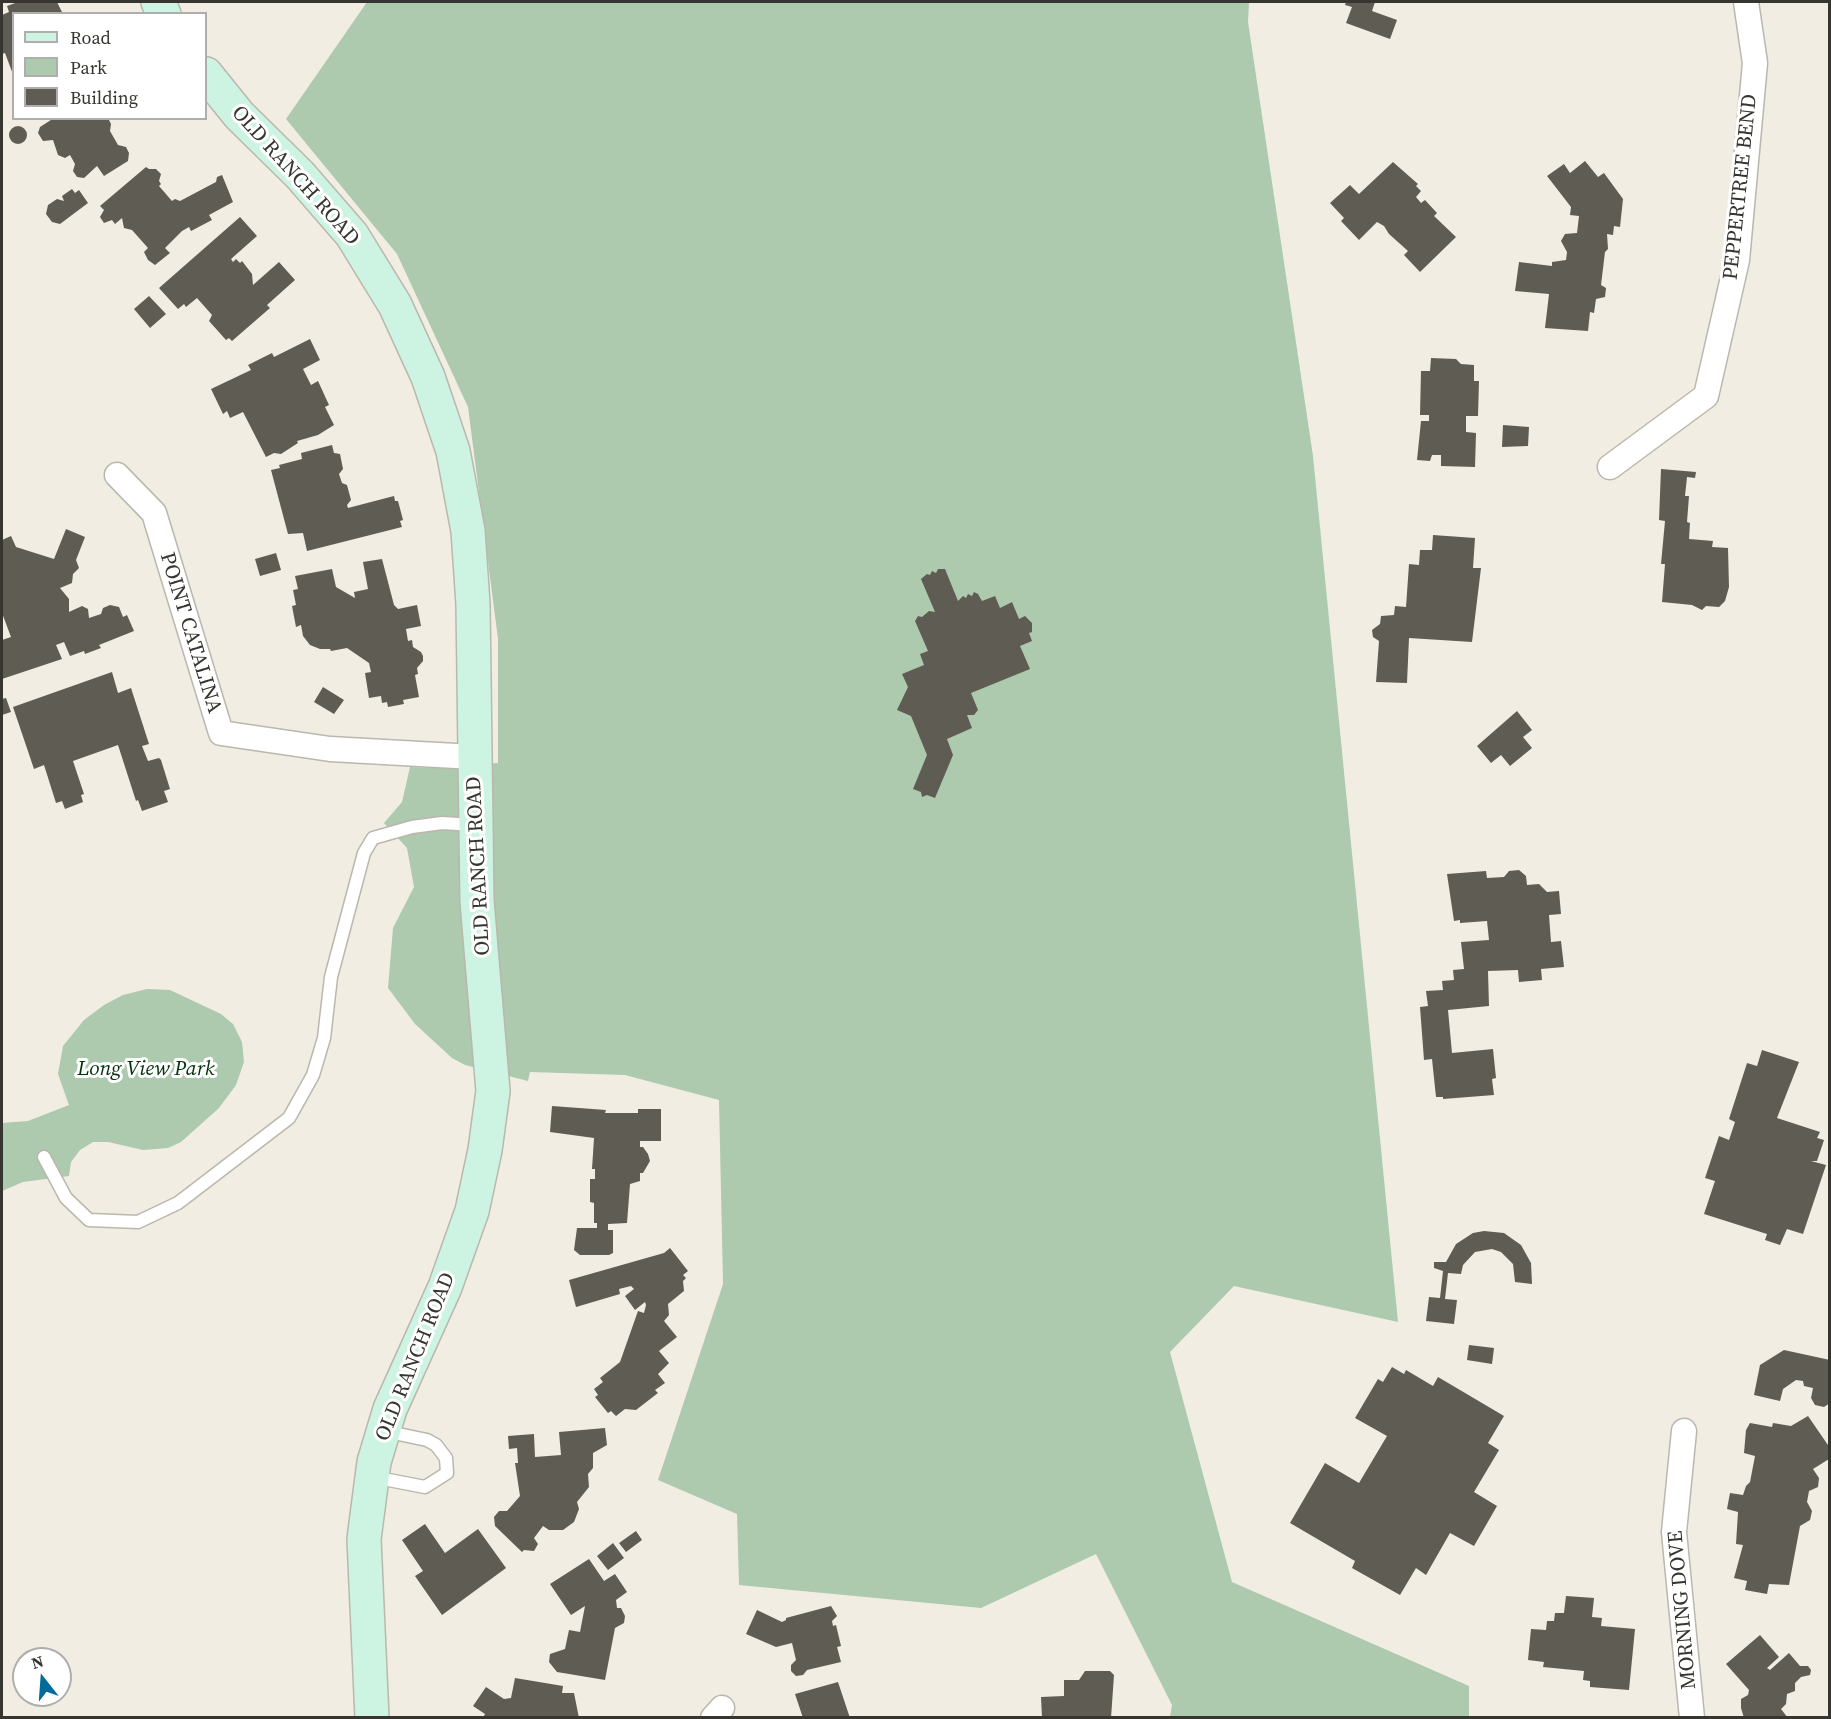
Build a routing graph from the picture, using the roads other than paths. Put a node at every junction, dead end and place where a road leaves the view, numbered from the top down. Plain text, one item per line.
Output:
1 (1746, 2) edge
2 (207, 75) edge
3 (1610, 467) dead end
4 (117, 475) dead end
5 (474, 757) junction
6 (474, 825) junction
7 (44, 1157) dead end
8 (383, 1431) junction
9 (1684, 1431) dead end
10 (372, 1477) junction
11 (372, 1718) edge
12 (1692, 1718) edge

1 - 3 street, PEPPERTREE BEND
2 - 5 street, OLD RANCH ROAD
4 - 5 street, POINT CATALINA
5 - 6 street, OLD RANCH ROAD
6 - 7 lane
6 - 8 street, OLD RANCH ROAD
8 - 10 street, OLD RANCH ROAD
8 - 10 lane
9 - 12 street, MORNING DOVE
10 - 11 street, OLD RANCH ROAD

